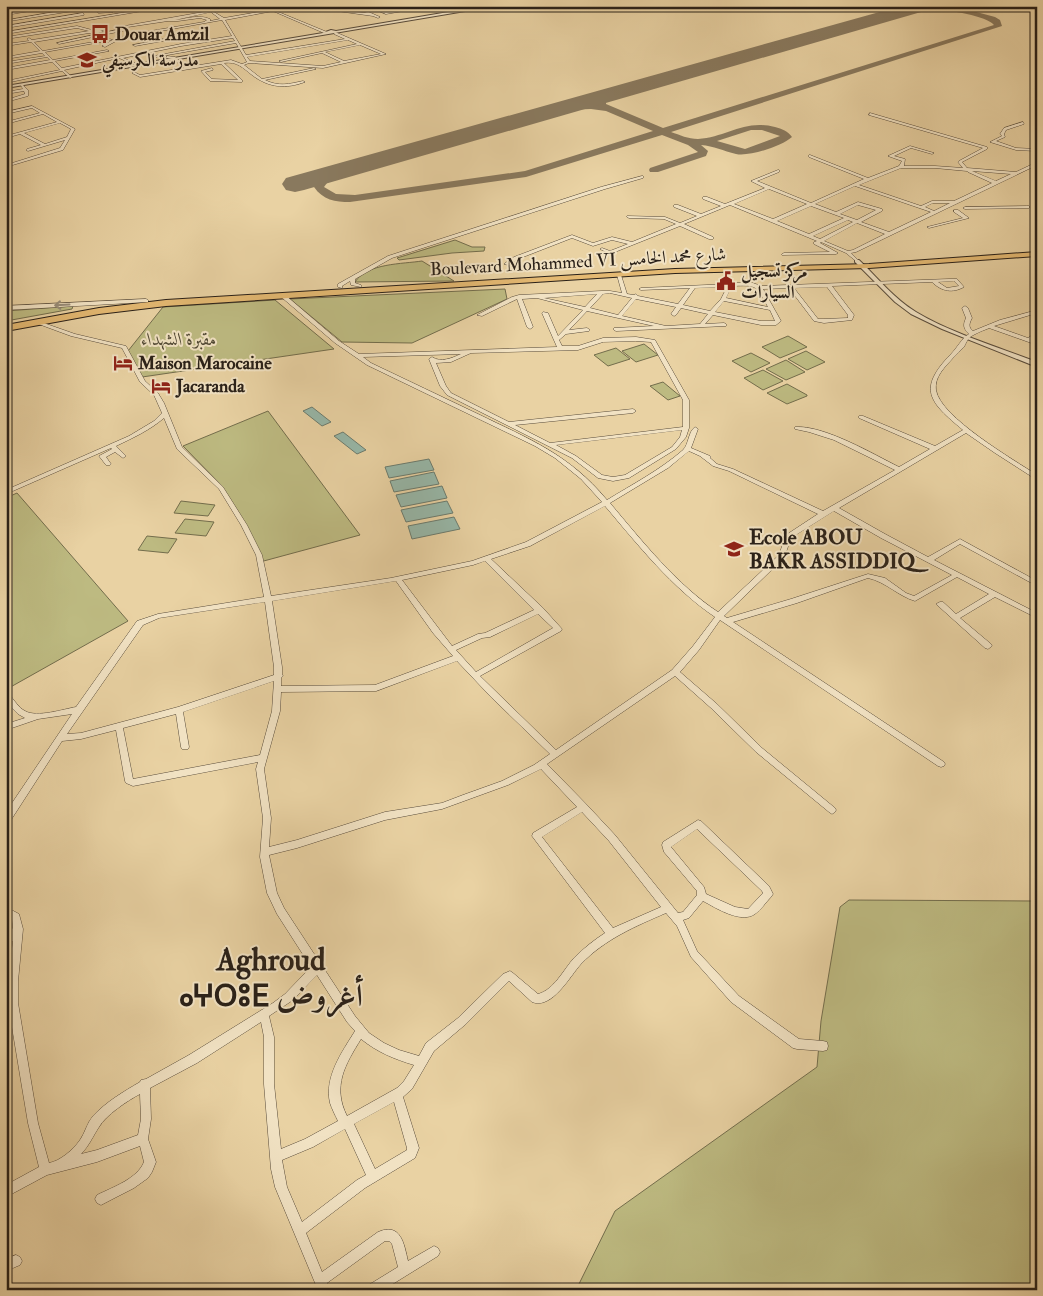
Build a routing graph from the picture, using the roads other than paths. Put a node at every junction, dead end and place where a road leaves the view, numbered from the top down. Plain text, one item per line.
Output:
1 (28, 6) edge
2 (59, 6) edge
3 (73, 6) edge
4 (92, 6) edge
5 (120, 6) edge
6 (151, 6) edge
7 (172, 6) edge
8 (204, 6) edge
9 (238, 6) edge
10 (262, 6) edge
11 (268, 6) edge
12 (298, 6) edge
13 (346, 6) edge
14 (352, 6) edge
15 (368, 6) edge
16 (431, 6) edge
17 (483, 6) edge
18 (493, 6) edge
19 (19, 7) edge
20 (54, 7) edge
21 (113, 7) edge
22 (140, 7) edge
23 (232, 7) edge
24 (7, 9) edge
25 (78, 9) junction
26 (360, 9) junction
27 (96, 10) junction
28 (146, 10) junction
29 (276, 10) junction
30 (119, 11) junction
31 (213, 12) junction
32 (347, 12) junction
33 (13, 13) junction
34 (83, 14) junction
35 (6, 15) edge
36 (115, 15) junction
37 (372, 15) junction
38 (248, 16) junction
39 (65, 17) junction
40 (102, 17) junction
41 (378, 17) dead end
42 (10, 20) junction
43 (87, 20) junction
44 (110, 20) dead end
45 (127, 20) dead end
46 (168, 20) junction
47 (224, 20) junction
48 (72, 22) junction
49 (30, 23) junction
50 (118, 23) dead end
51 (201, 24) junction
52 (17, 25) junction
53 (6, 27) edge
54 (76, 27) junction
55 (183, 27) junction
56 (35, 28) junction
57 (126, 28) junction
58 (175, 28) junction
59 (20, 30) junction
60 (59, 30) junction
61 (13, 32) junction
62 (43, 32) junction
63 (94, 32) junction
64 (147, 32) junction
65 (182, 32) junction
66 (6, 33) edge
67 (200, 33) junction
68 (331, 33) junction
69 (25, 35) junction
70 (190, 35) junction
71 (67, 36) junction
72 (153, 37) junction
73 (233, 37) junction
74 (7, 38) edge
75 (52, 38) junction
76 (197, 38) junction
77 (117, 39) junction
78 (346, 39) junction
79 (31, 41) junction
80 (158, 41) junction
81 (101, 42) junction
82 (123, 42) dead end
83 (130, 42) junction
84 (185, 42) junction
85 (202, 42) junction
86 (59, 43) junction
87 (191, 43) junction
88 (15, 44) junction
89 (163, 44) junction
90 (360, 44) junction
91 (6, 45) edge
92 (135, 45) junction
93 (104, 46) junction
94 (239, 46) junction
95 (309, 46) junction
96 (38, 48) junction
97 (65, 48) junction
98 (139, 48) junction
99 (167, 48) junction
100 (23, 50) junction
101 (128, 50) dead end
102 (107, 51) junction
103 (43, 52) junction
104 (143, 52) junction
105 (322, 52) junction
106 (133, 55) junction
107 (48, 56) junction
108 (153, 56) junction
109 (245, 56) junction
110 (14, 57) junction
111 (120, 57) junction
112 (6, 58) edge
113 (175, 58) junction
114 (53, 61) junction
115 (206, 61) dead end
116 (248, 62) junction
117 (6, 63) edge
118 (274, 63) junction
119 (344, 63) junction
120 (136, 65) junction
121 (182, 65) junction
122 (222, 65) junction
123 (242, 65) junction
124 (323, 67) junction
125 (186, 68) junction
126 (7, 69) edge
127 (63, 70) junction
128 (150, 70) dead end
129 (134, 73) dead end
130 (69, 76) junction
131 (262, 80) junction
132 (6, 82) edge
133 (303, 82) dead end
134 (21, 85) junction
135 (6, 87) edge
136 (26, 90) junction
137 (6, 93) edge
138 (6, 100) edge
139 (6, 113) edge
140 (44, 113) junction
141 (870, 114) dead end
142 (60, 122) junction
143 (6, 123) edge
144 (1023, 123) dead end
145 (21, 133) junction
146 (6, 137) edge
147 (68, 138) junction
148 (44, 146) junction
149 (28, 150) dead end
150 (1037, 150) edge
151 (932, 153) dead end
152 (810, 156) dead end
153 (6, 161) edge
154 (1037, 163) edge
155 (12, 164) junction
156 (6, 166) edge
157 (901, 167) junction
158 (957, 168) junction
159 (964, 168) junction
160 (778, 171) dead end
161 (1016, 173) junction
162 (642, 177) dead end
163 (868, 179) junction
164 (994, 182) junction
165 (856, 185) junction
166 (770, 188) junction
167 (705, 198) dead end
168 (954, 202) junction
169 (811, 204) junction
170 (728, 205) junction
171 (676, 206) dead end
172 (1027, 206) dead end
173 (921, 208) junction
174 (965, 208) dead end
175 (956, 211) dead end
176 (934, 212) junction
177 (836, 214) junction
178 (701, 216) junction
179 (629, 217) dead end
180 (848, 218) junction
181 (773, 221) junction
182 (858, 222) junction
183 (681, 224) junction
184 (929, 227) dead end
185 (889, 234) junction
186 (809, 236) junction
187 (711, 238) dead end
188 (819, 241) junction
189 (632, 244) junction
190 (602, 249) dead end
191 (848, 252) junction
192 (854, 252) junction
193 (1037, 253) edge
194 (784, 254) dead end
195 (506, 264) dead end
196 (863, 264) junction
197 (889, 265) junction
198 (838, 267) junction
199 (619, 275) junction
200 (352, 278) junction
201 (876, 278) junction
202 (934, 281) junction
203 (731, 284) junction
204 (828, 285) junction
205 (359, 286) junction
206 (694, 286) junction
207 (792, 287) junction
208 (760, 288) junction
209 (342, 289) junction
210 (641, 289) dead end
211 (602, 292) junction
212 (625, 294) junction
213 (282, 295) junction
214 (532, 296) junction
215 (636, 296) junction
216 (519, 297) junction
217 (723, 299) junction
218 (146, 301) junction
219 (680, 306) junction
220 (6, 308) edge
221 (965, 308) dead end
222 (770, 309) junction
223 (586, 310) junction
224 (1037, 311) edge
225 (545, 313) dead end
226 (713, 313) junction
227 (674, 314) dead end
228 (480, 315) dead end
229 (619, 316) junction
230 (36, 322) junction
231 (724, 325) dead end
232 (6, 326) edge
233 (701, 326) junction
234 (989, 326) junction
235 (530, 327) dead end
236 (664, 327) junction
237 (616, 328) dead end
238 (587, 330) dead end
239 (566, 332) junction
240 (1037, 334) edge
241 (970, 336) junction
242 (558, 339) junction
243 (1029, 340) junction
244 (1037, 343) edge
245 (560, 348) junction
246 (472, 350) junction
247 (431, 352) junction
248 (382, 355) junction
249 (356, 356) junction
250 (366, 362) junction
251 (433, 362) junction
252 (1037, 364) edge
253 (633, 410) dead end
254 (166, 413) junction
255 (861, 417) dead end
256 (508, 424) junction
257 (686, 428) junction
258 (797, 428) dead end
259 (695, 429) dead end
260 (967, 430) junction
261 (552, 444) junction
262 (114, 447) junction
263 (934, 448) junction
264 (688, 449) junction
265 (123, 456) dead end
266 (108, 464) dead end
267 (900, 470) junction
268 (1037, 478) edge
269 (6, 492) edge
270 (606, 503) junction
271 (834, 508) junction
272 (823, 514) junction
273 (487, 559) junction
274 (928, 560) junction
275 (958, 574) junction
276 (398, 578) junction
277 (1037, 584) edge
278 (995, 594) junction
279 (268, 600) junction
280 (940, 604) dead end
281 (540, 610) junction
282 (1036, 615) edge
283 (719, 616) junction
284 (956, 616) junction
285 (727, 621) junction
286 (988, 646) dead end
287 (452, 649) junction
288 (459, 657) junction
289 (675, 672) junction
290 (476, 675) junction
291 (279, 676) junction
292 (279, 689) junction
293 (6, 696) edge
294 (79, 709) junction
295 (179, 710) junction
296 (37, 717) junction
297 (119, 726) junction
298 (6, 727) edge
299 (60, 738) junction
300 (184, 747) dead end
301 (556, 755) junction
302 (262, 758) junction
303 (542, 764) junction
304 (941, 764) dead end
305 (584, 807) junction
306 (832, 810) dead end
307 (6, 820) edge
308 (264, 852) junction
309 (702, 896) junction
310 (668, 908) junction
311 (6, 911) edge
312 (676, 918) junction
313 (18, 929) junction
314 (612, 934) junction
315 (6, 941) edge
316 (318, 967) junction
317 (264, 1015) junction
318 (361, 1030) junction
319 (823, 1046) dead end
320 (422, 1062) junction
321 (145, 1084) junction
322 (397, 1095) junction
323 (345, 1122) junction
324 (143, 1139) junction
325 (276, 1157) junction
326 (57, 1167) junction
327 (45, 1170) junction
328 (373, 1177) junction
329 (6, 1191) edge
330 (101, 1199) dead end
331 (300, 1231) junction
332 (434, 1252) dead end
333 (405, 1270) junction
334 (323, 1285) edge
335 (371, 1290) edge

1 - 19 street
2 - 20 street
3 - 25 street
4 - 27 street
5 - 21 street
6 - 22 street
7 - 28 street
8 - 31 street
9 - 23 street
10 - 29 street
11 - 29 street
12 - 29 street
13 - 32 street
14 - 26 street
15 - 16 street
17 - 68 street
18 - 68 street
19 - 24 street
20 - 33 street
21 - 27 street
21 - 30 street
22 - 28 street
22 - 30 street
23 - 31 street
23 - 38 street
24 - 33 street
25 - 34 street
25 - 42 street
26 - 32 street
26 - 37 street
27 - 30 street
28 - 36 street
29 - 38 street
29 - 68 street
31 - 46 street
31 - 47 street
32 - 37 street
33 - 35 street
34 - 39 street
34 - 43 street
35 - 42 street
36 - 40 street
36 - 45 street
37 - 41 street
38 - 47 street
39 - 48 street
39 - 49 street
40 - 43 street
40 - 44 street
42 - 52 street
43 - 48 street
43 - 63 street
46 - 51 street
46 - 57 street
47 - 51 street
47 - 73 street
48 - 54 street
48 - 56 street
49 - 52 street
49 - 56 street
50 - 57 street
51 - 55 street
52 - 53 street
53 - 61 street
54 - 60 street
54 - 63 street
55 - 58 street
55 - 67 street
56 - 59 street
57 - 63 street
57 - 63 street
57 - 64 street
58 - 64 street
58 - 65 street
59 - 61 street
59 - 69 street
60 - 62 street
60 - 71 street
61 - 66 street
62 - 69 street
62 - 75 street
63 - 71 street
63 - 81 street
63 - 86 street
64 - 72 street
64 - 77 street
65 - 70 street
65 - 72 street
67 - 70 street
67 - 76 street
68 - 78 street
68 - 94 street
69 - 74 street
69 - 79 street
70 - 76 street
70 - 80 street
71 - 75 street
72 - 80 street
72 - 83 street
73 - 85 street
73 - 94 street
74 - 88 street
75 - 79 street
75 - 86 street
76 - 84 street
76 - 85 street
77 - 81 street
77 - 93 street
78 - 90 street
78 - 95 street
79 - 88 street
79 - 96 street
80 - 89 street
80 - 92 street
81 - 93 street
81 - 97 street
82 - 83 street
83 - 92 street
84 - 87 street
84 - 89 street
84 - 99 street
85 - 87 street
86 - 97 street
87 - 108 street
88 - 91 street
88 - 100 street
89 - 98 street
89 - 99 street
90 - 105 street
90 - 119 street
92 - 98 street
93 - 102 street
94 - 108 street
94 - 109 street
94 - 113 street
94 - 113 street
95 - 105 street
95 - 109 street
96 - 100 street
96 - 103 street
97 - 103 street
98 - 104 street
99 - 104 street
100 - 110 street
101 - 106 street
102 - 111 street
102 - 114 street
103 - 107 street
103 - 110 street
104 - 106 street
104 - 108 street
105 - 118 street
105 - 119 street
106 - 111 street
107 - 114 street
107 - 117 street
108 - 113 street
109 - 116 street
110 - 112 street
111 - 120 street
111 - 127 street
113 - 120 street
113 - 121 street
114 - 126 street
114 - 127 street
115 - 121 street
116 - 118 street
116 - 123 street
118 - 124 street
119 - 124 street
120 - 130 street
121 - 125 street
121 - 128 street
122 - 122 street
122 - 123 street
122 - 125 street
123 - 131 street
124 - 131 street
125 - 129 street
127 - 130 street
127 - 132 street
130 - 134 street
130 - 135 street
131 - 133 street
134 - 135 street
134 - 136 street
136 - 137 street
136 - 138 street
139 - 140 street
140 - 142 street
140 - 143 street
141 - 159 street
142 - 145 street
142 - 147 street
144 - 150 street
145 - 146 street
145 - 148 street
147 - 148 street
147 - 155 street
148 - 149 street
151 - 157 street
152 - 163 street
153 - 155 street
154 - 161 street
155 - 156 street
157 - 158 street
157 - 163 street
158 - 159 street
158 - 164 street
159 - 161 street
160 - 166 street
161 - 164 street
162 - 200 street
163 - 165 street
164 - 168 street
165 - 169 street
165 - 173 street
166 - 169 street
166 - 170 street
167 - 170 street
168 - 173 street
168 - 176 street
169 - 177 street
169 - 181 street
170 - 178 street
170 - 181 street
171 - 178 street
172 - 174 street
173 - 176 street
175 - 184 street
176 - 185 street
177 - 180 street
177 - 182 street
178 - 183 street
179 - 183 street
180 - 182 street
180 - 186 street
181 - 186 street
182 - 185 street
182 - 188 street
183 - 187 street
183 - 189 street
185 - 192 street
186 - 188 street
188 - 191 street
188 - 194 street
189 - 190 street
189 - 195 street
191 - 192 street
191 - 196 street
192 - 196 street
193 - 196 main road
193 - 197 main road
196 - 197 main road
196 - 198 main road, Boulevard Mohammed VI شارع محمد الخامس
196 - 201 street
196 - 205 main road, Boulevard Mohammed VI شارع محمد الخامس
197 - 201 main road
198 - 199 main road, Boulevard Mohammed VI شارع محمد الخامس
198 - 201 main road
199 - 209 main road, Boulevard Mohammed VI شارع محمد الخامس
199 - 212 street
200 - 205 street
200 - 209 street
201 - 202 street
201 - 204 street
201 - 241 street
202 - 202 street
203 - 206 street
203 - 208 street
203 - 217 street
204 - 207 street
204 - 207 street
205 - 209 main road, Boulevard Mohammed VI شارع محمد الخامس
206 - 210 street
206 - 219 street
207 - 208 street
208 - 222 street
209 - 213 main road, Boulevard Mohammed VI شارع محمد الخامس
209 - 218 main road, Boulevard Mohammed VI شارع محمد الخامس
211 - 212 street
211 - 214 street
211 - 223 street
212 - 215 street
213 - 230 main road, Boulevard Mohammed VI شارع محمد الخامس
213 - 249 street
214 - 216 street
214 - 223 street
215 - 219 street
215 - 229 street
216 - 228 street
216 - 235 street
217 - 222 street
217 - 226 street
218 -> 220 street
218 - 232 main road, Boulevard Mohammed VI شارع محمد الخامس
219 - 226 street
219 - 227 street
221 - 241 street
222 - 226 street
223 - 229 street
223 - 239 street
224 - 234 street
225 - 242 street
226 - 233 street
229 - 236 street
230 - 232 main road, Boulevard Mohammed VI شارع محمد الخامس
230 - 254 street
231 - 233 street
233 - 236 street
234 - 241 street
234 - 243 street
236 - 237 street
238 - 239 street
239 - 242 street
240 - 243 street
241 - 252 street
241 - 260 street
242 - 245 street
243 - 244 street
245 - 246 street
245 - 257 street
246 - 247 street
246 - 251 street
247 - 248 street
247 - 251 street
248 - 249 street
248 - 250 street
249 - 250 street
250 - 270 street
251 - 256 street
253 - 256 street
254 - 262 street
254 - 279 street
255 - 263 street
256 - 261 street
257 - 261 street
257 - 261 street
258 - 267 street
259 - 264 street
260 - 263 street
260 - 268 street
262 - 265 street
262 - 266 street
262 - 269 street
263 - 267 street
264 - 270 street
264 - 272 street
267 - 271 street
270 - 273 street
270 - 283 street
271 - 272 street
271 - 274 street
272 - 283 street
273 - 276 street
273 - 281 street
274 - 275 street
274 - 277 street
275 - 278 street
275 - 285 street
276 - 279 street
276 - 287 street
278 - 282 street
278 - 284 street
279 - 291 street
279 - 294 street
280 - 284 street
281 - 287 street
281 - 290 street
283 - 285 street
283 - 289 street
284 - 286 street
285 - 304 street
287 - 288 street
288 - 290 street
288 - 292 street
289 - 301 street
289 - 306 street
290 - 301 street
291 - 292 street
291 - 295 street
292 - 302 street
293 - 296 street
294 - 296 street
294 - 299 street
295 - 297 street
295 - 300 street
296 - 298 street
297 - 299 street
297 - 302 street
299 - 307 street
301 - 303 street
302 - 308 street
303 - 305 street
303 - 308 street
305 - 310 street
305 - 314 street
308 - 316 street
309 - 309 street
309 - 312 street
310 - 312 street
310 - 314 street
311 - 313 street
312 - 319 street
313 - 315 street
313 - 327 street
314 - 320 street
316 - 317 street
316 - 318 street
317 - 321 street
317 - 325 street
318 - 320 street
318 - 323 street
320 - 322 street
321 - 324 street
321 - 326 street
322 - 323 street
322 - 328 street
323 - 325 street
323 - 328 street
324 - 326 street
324 - 330 street
325 - 331 street
326 - 327 street
327 - 329 street
328 - 331 street
331 - 334 street
332 - 333 street
333 - 334 street
333 - 335 street

